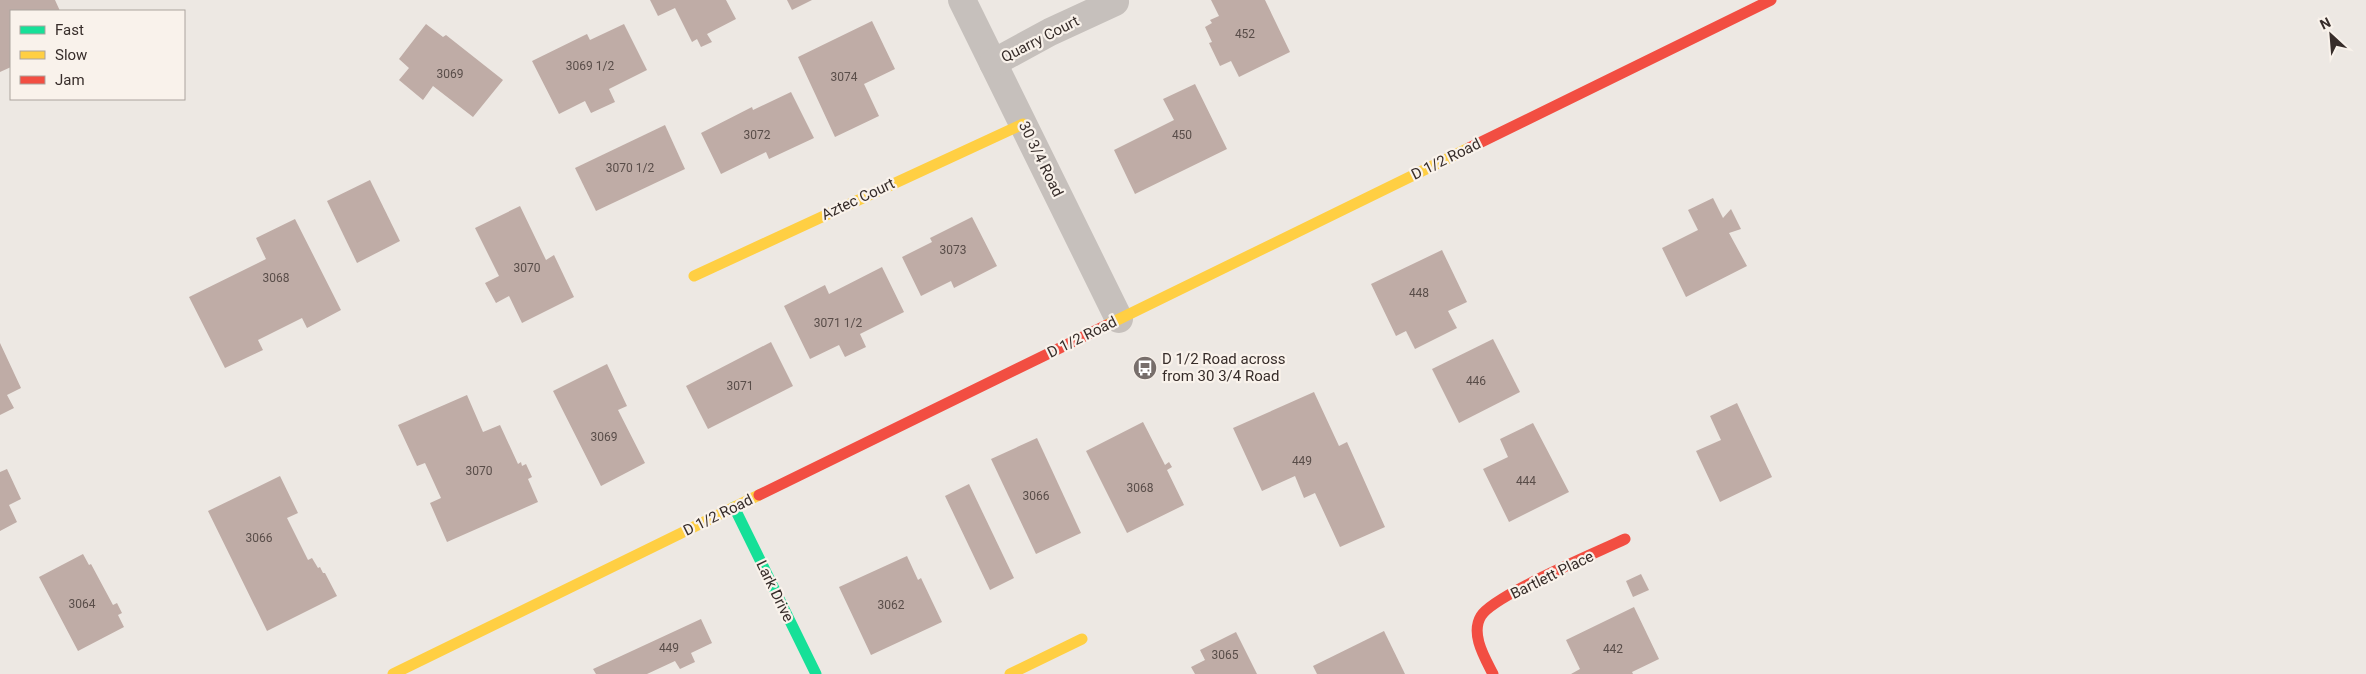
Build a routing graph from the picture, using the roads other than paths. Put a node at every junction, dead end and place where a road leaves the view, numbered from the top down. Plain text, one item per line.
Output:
1 (962, 0) edge
2 (1771, 0) edge
3 (1115, 2) dead end
4 (993, 63) junction
5 (1023, 124) junction
6 (694, 276) dead end
7 (1119, 319) junction
8 (734, 507) junction
9 (1625, 539) dead end
10 (1082, 639) dead end
11 (393, 674) edge
12 (816, 674) edge
13 (1010, 674) edge
14 (1493, 674) edge

1 - 4 street, 30 3/4 Road
2 - 7 main road, D 1/2 Road
3 - 4 street, Quarry Court
4 - 5 street, 30 3/4 Road
5 - 6 main road, Aztec Court
5 - 7 street, 30 3/4 Road
7 - 8 main road, D 1/2 Road
8 - 11 main road, D 1/2 Road
8 - 12 main road, Lark Drive
9 - 14 main road, Bartlett Place
10 - 13 main road

